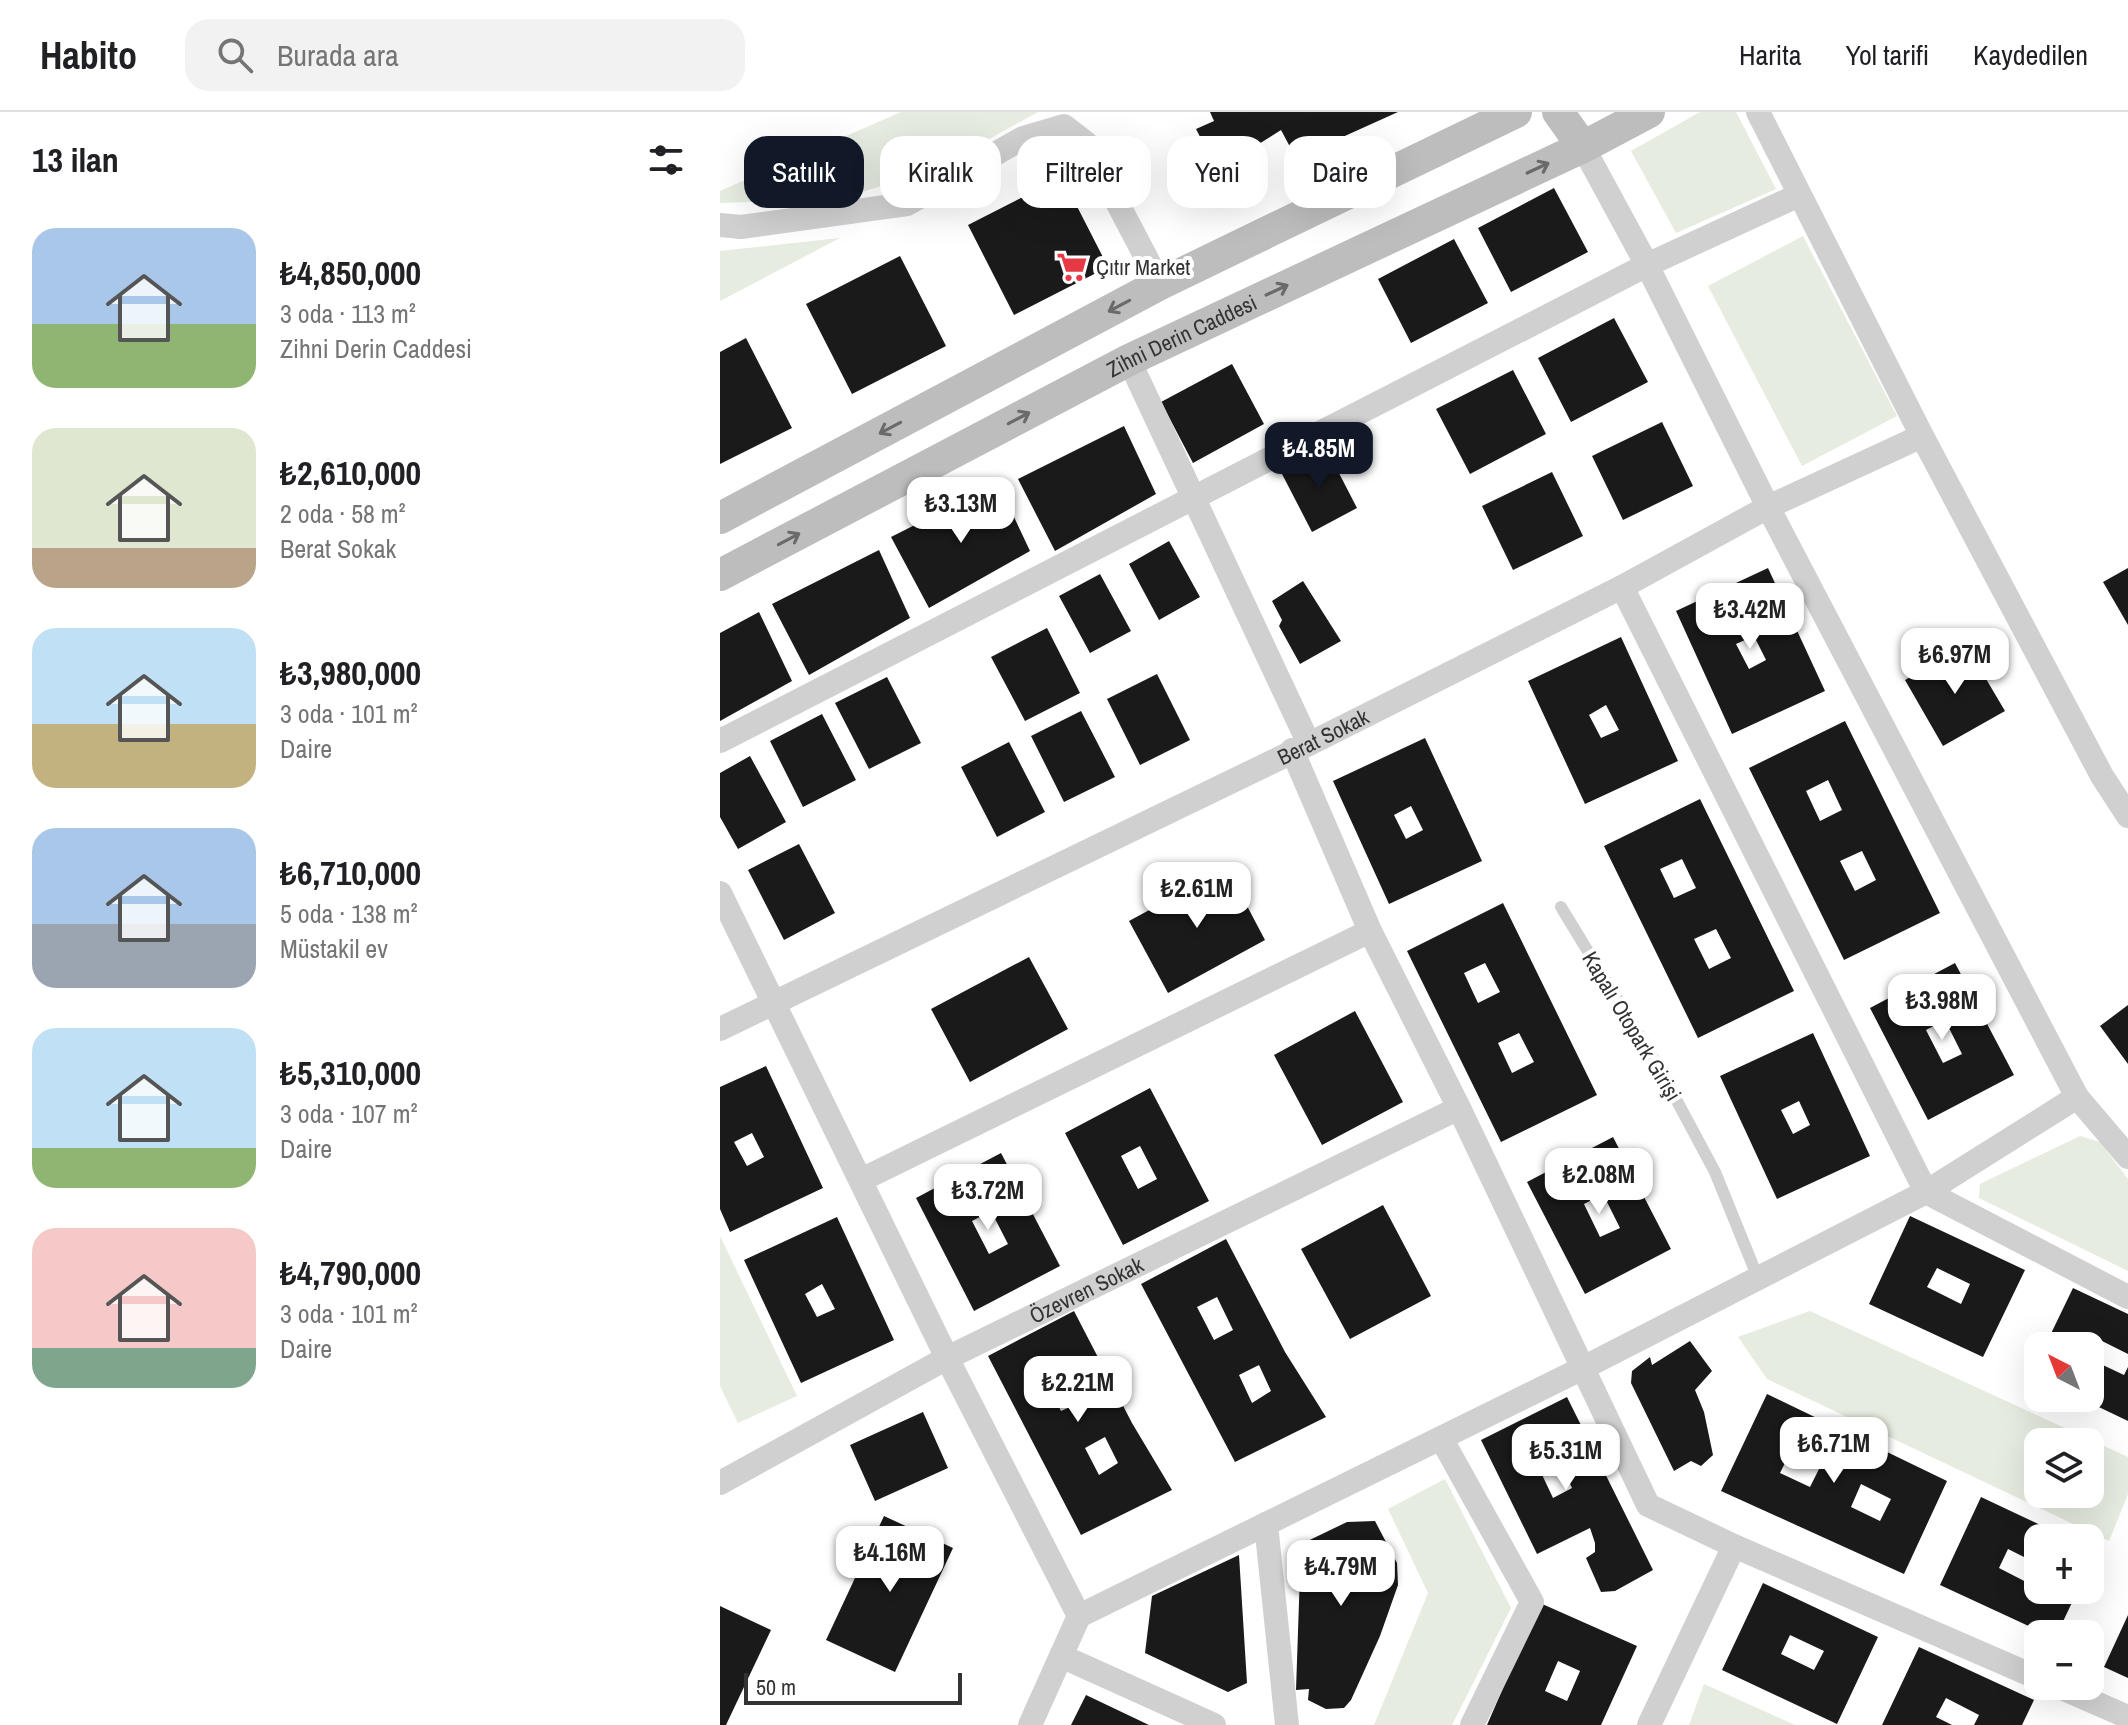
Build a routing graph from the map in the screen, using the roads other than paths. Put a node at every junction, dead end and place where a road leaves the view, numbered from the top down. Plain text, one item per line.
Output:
1 (1516, 112) edge
2 (1558, 112) edge
3 (1649, 112) edge
4 (1758, 112) edge
5 (1583, 147) junction
6 (1799, 195) junction
7 (720, 225) edge
8 (1647, 265) junction
9 (1160, 284) junction
10 (1129, 360) junction
11 (1922, 436) junction
12 (1192, 499) junction
13 (1768, 507) junction
14 (720, 518) edge
15 (720, 575) edge
16 (1622, 587) junction
17 (720, 741) edge
18 (1300, 747) junction
19 (2128, 816) edge
20 (720, 893) edge
21 (1561, 907) dead end
22 (1370, 931) junction
23 (773, 1003) junction
24 (720, 1029) edge
25 (2077, 1097) junction
26 (1459, 1108) junction
27 (2128, 1157) edge
28 (861, 1180) junction
29 (1926, 1192) junction
30 (1758, 1278) junction
31 (2128, 1297) edge
32 (947, 1358) junction
33 (1583, 1368) junction
34 (1441, 1438) junction
35 (720, 1483) edge
36 (1266, 1524) junction
37 (1734, 1546) junction
38 (1079, 1616) junction
39 (1061, 1656) junction
40 (2024, 1672) edge
41 (2089, 1700) edge
42 (2128, 1717) edge
43 (1030, 1725) edge
44 (1214, 1725) edge
45 (1287, 1725) edge
46 (1472, 1725) edge
47 (1649, 1725) edge

1 - 9 main road
2 - 5 main road
3 - 5 main road, Zihni Derin Caddesi
4 - 6 street
5 - 8 street
10 -> 5 main road, Zihni Derin Caddesi
6 - 8 street
6 - 11 street
7 - 9 street
8 - 12 street
8 - 13 street
9 -> 14 main road
10 - 12 street
15 -> 10 main road, Zihni Derin Caddesi
11 - 13 street, Berat Sokak
11 - 19 street
12 - 17 street
12 - 18 street
13 - 16 street, Berat Sokak
13 - 25 street
16 - 18 street, Berat Sokak
16 - 29 street
18 - 22 street
18 - 23 street, Berat Sokak
20 - 23 street
21 - 30 lane, Kapalı Otopark Girişi
22 - 26 street
22 - 28 street
23 - 24 street, Berat Sokak
23 - 28 street
25 - 27 street
25 - 29 street
26 - 32 street, Özevren Sokak
26 - 33 street
28 - 32 street
29 - 30 street
29 - 31 street
30 - 33 street
32 - 35 street, Özevren Sokak
32 - 38 street
33 - 34 street
33 - 37 street
34 - 36 street
34 - 46 street
36 - 38 street
36 - 45 street
37 - 40 street
37 - 47 street
38 - 39 street
39 - 43 street
39 - 44 street
41 - 42 street

